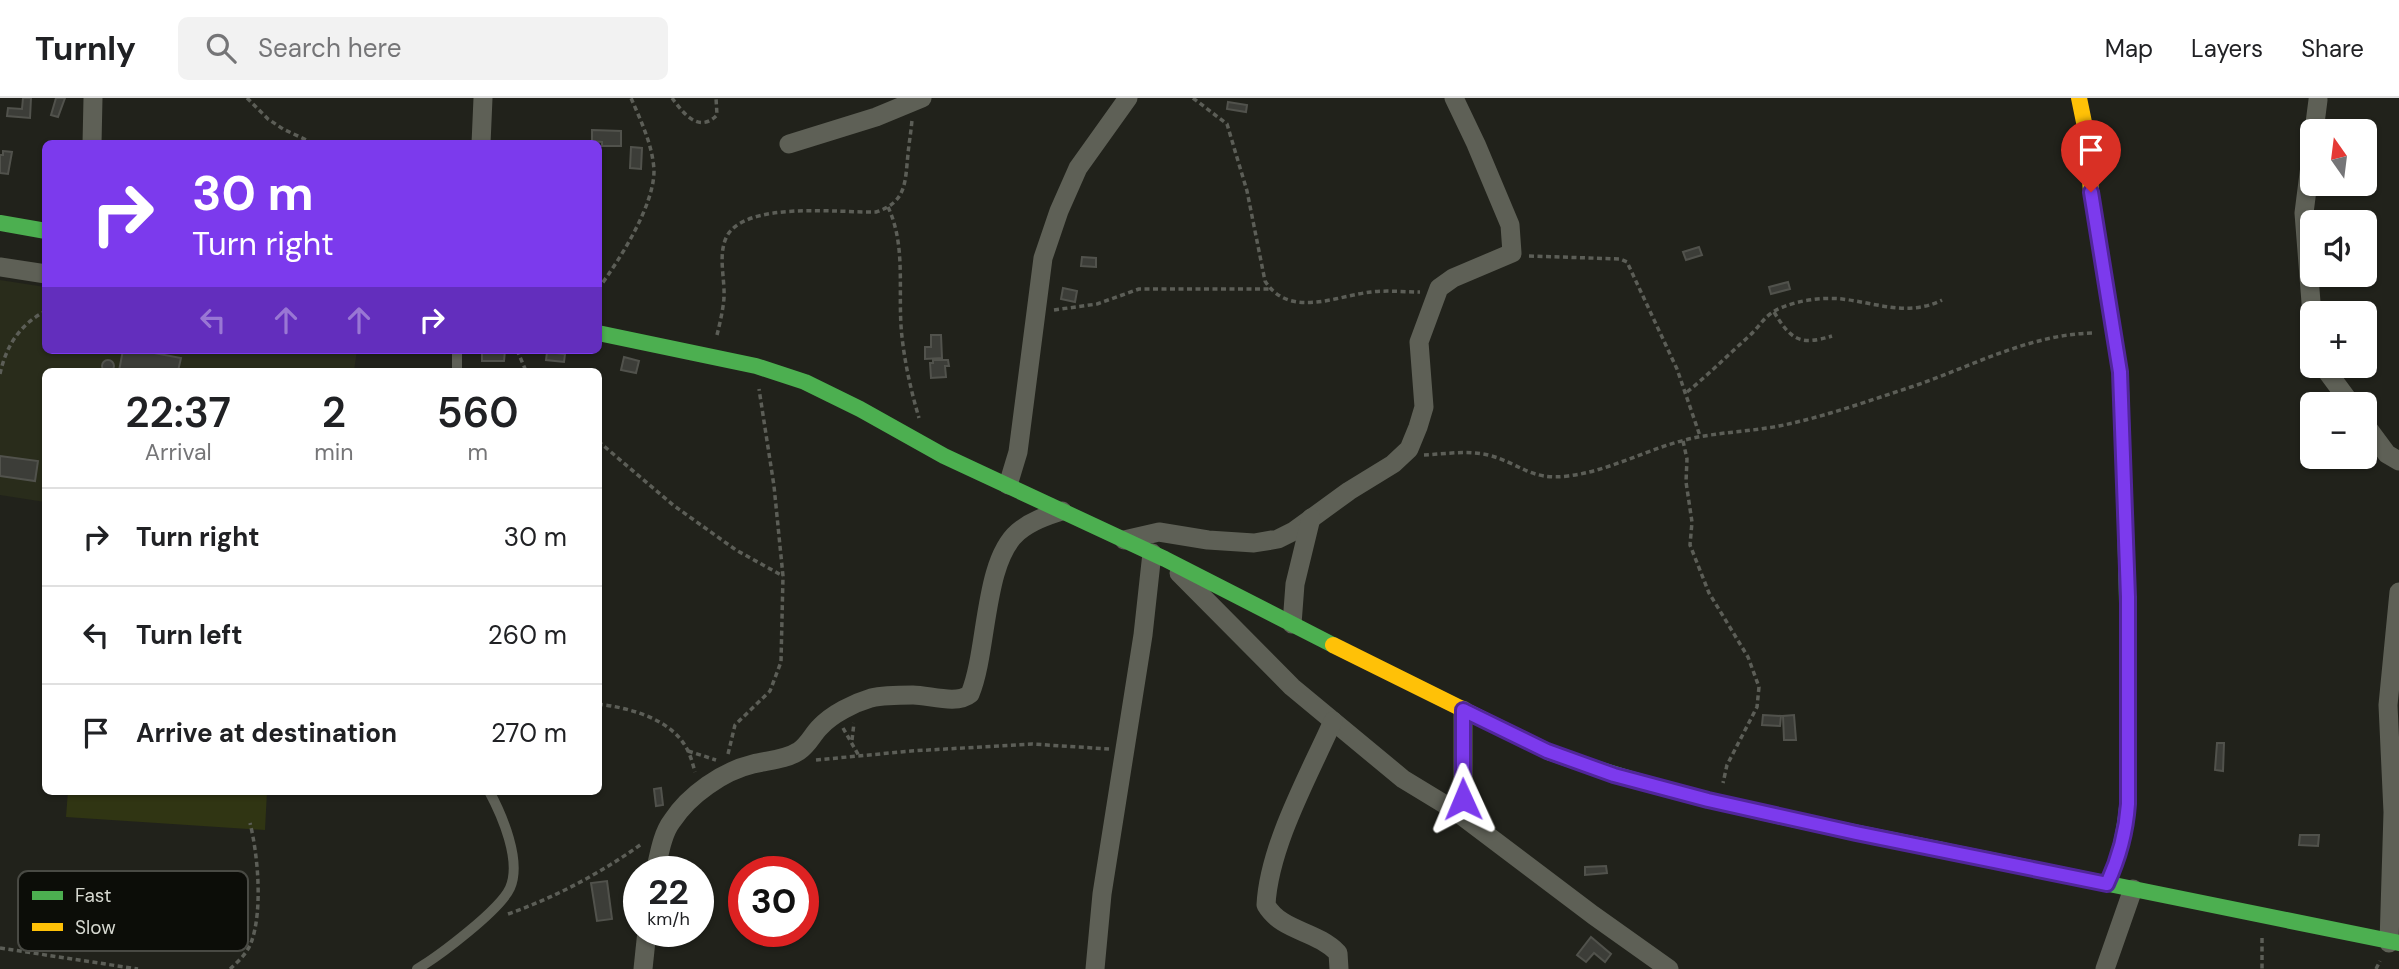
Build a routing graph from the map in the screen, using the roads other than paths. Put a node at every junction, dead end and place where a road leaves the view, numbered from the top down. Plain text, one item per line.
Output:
1 (93, 98) edge
2 (483, 98) edge
3 (1454, 98) edge
4 (2079, 98) edge
5 (918, 99) edge
6 (2318, 100) dead end
7 (1122, 101) edge
8 (2316, 119) edge
9 (92, 140) edge
10 (481, 140) edge
11 (789, 144) dead end
12 (2306, 196) edge
13 (0, 223) edge
14 (42, 231) edge
15 (0, 267) edge
16 (42, 273) edge
17 (2311, 301) edge
18 (602, 334) edge
19 (2377, 441) edge
20 (2399, 461) edge
21 (1008, 485) junction
22 (1062, 510) junction
23 (1311, 518) junction
24 (1124, 540) junction
25 (1158, 556) junction
26 (2399, 592) edge
27 (1292, 624) junction
28 (1463, 710) junction
29 (1333, 721) junction
30 (491, 795) edge
31 (1463, 816) junction
32 (660, 856) edge
33 (2107, 884) junction
34 (2133, 889) junction
35 (2394, 943) edge
36 (645, 947) edge
37 (417, 969) edge
38 (643, 969) edge
39 (1095, 969) edge
40 (1339, 969) edge
41 (1670, 969) edge
42 (2105, 969) edge

1 - 9 street
2 - 10 street
3 - 23 street
4 - 33 main road
5 - 11 street
6 - 8 street
7 - 21 street
12 - 17 street
13 - 14 main road
15 - 16 street
18 - 21 main road
19 - 20 street
21 - 22 main road
22 - 24 main road
22 - 32 street
23 - 24 street
23 - 27 street
24 - 25 main road
25 - 27 main road
25 - 29 street
25 - 39 street
26 - 35 street
27 - 28 main road
28 - 31 street
28 - 33 main road
29 - 31 street
29 - 40 street
30 - 37 lane
31 - 41 street
33 - 34 main road
34 - 35 main road
34 - 42 street
36 - 38 street

